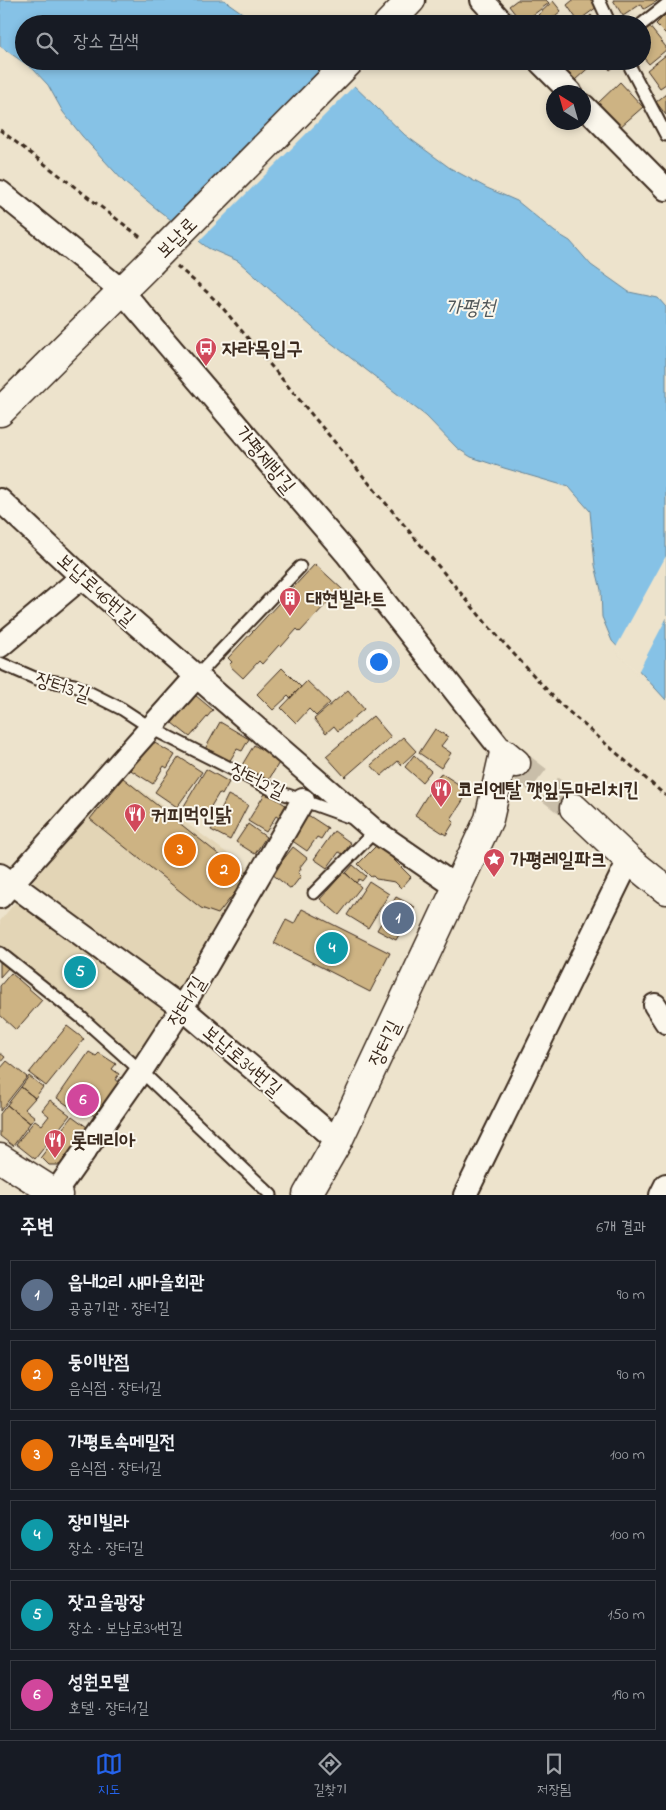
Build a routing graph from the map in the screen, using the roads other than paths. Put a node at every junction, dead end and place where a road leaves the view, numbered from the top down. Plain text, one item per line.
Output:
1 (412, 0) edge
2 (482, 0) edge
3 (599, 0) edge
4 (666, 5) edge
5 (397, 15) edge
6 (496, 15) edge
7 (606, 15) edge
8 (651, 17) edge
9 (341, 70) edge
10 (548, 70) edge
11 (632, 70) edge
12 (563, 85) edge
13 (591, 113) edge
14 (666, 135) edge
15 (666, 189) edge
16 (0, 192) edge
17 (121, 290) junction
18 (0, 412) edge
19 (0, 500) edge
20 (300, 567) dead end
21 (82, 577) junction
22 (0, 646) edge
23 (0, 662) edge
24 (196, 677) junction
25 (151, 728) junction
26 (510, 758) joint
27 (303, 800) junction
28 (574, 808) tunnel mouth
29 (372, 828) junction
30 (629, 860) junction
31 (4, 886) edge
32 (458, 888) junction
33 (666, 890) edge
34 (314, 893) dead end
35 (0, 953) edge
36 (182, 1008) junction
37 (141, 1071) junction
38 (338, 1141) junction
39 (0, 1158) edge
40 (666, 1184) edge
41 (56, 1194) edge
42 (270, 1195) edge
43 (307, 1195) edge
44 (465, 1195) edge
45 (661, 1195) edge

1 - 5 street
2 - 6 street
3 - 7 lane
4 - 8 lane
9 - 17 street, 보납로, bridge
10 - 12 street
11 - 14 lane
13 - 15 street
16 - 17 street, 가평제방길
17 - 18 street, 보납로
17 - 26 street, 가평제방길
19 - 21 street, 보납로46번길
20 - 24 lane
21 - 22 street
21 - 24 street, 보납로46번길
23 - 25 lane, 장터3길
24 - 25 street
24 - 29 street, 보납로46번길
25 - 27 lane, 장터2길
25 - 31 street
26 - 32 street, 가평제방길
27 - 29 lane, 장터2길
27 - 36 street, 장터1길
28 - 30 street
29 - 32 street, 보납로46번길
29 - 34 lane
30 - 33 street
30 - 44 street
31 - 36 street, 보납로34번길
32 - 38 street, 장터길
35 - 37 lane
36 - 37 street, 장터1길
36 - 38 street, 보납로34번길
37 - 41 street, 장터1길
37 - 42 lane
38 - 43 street, 장터길
39 - 41 street
40 - 45 street

